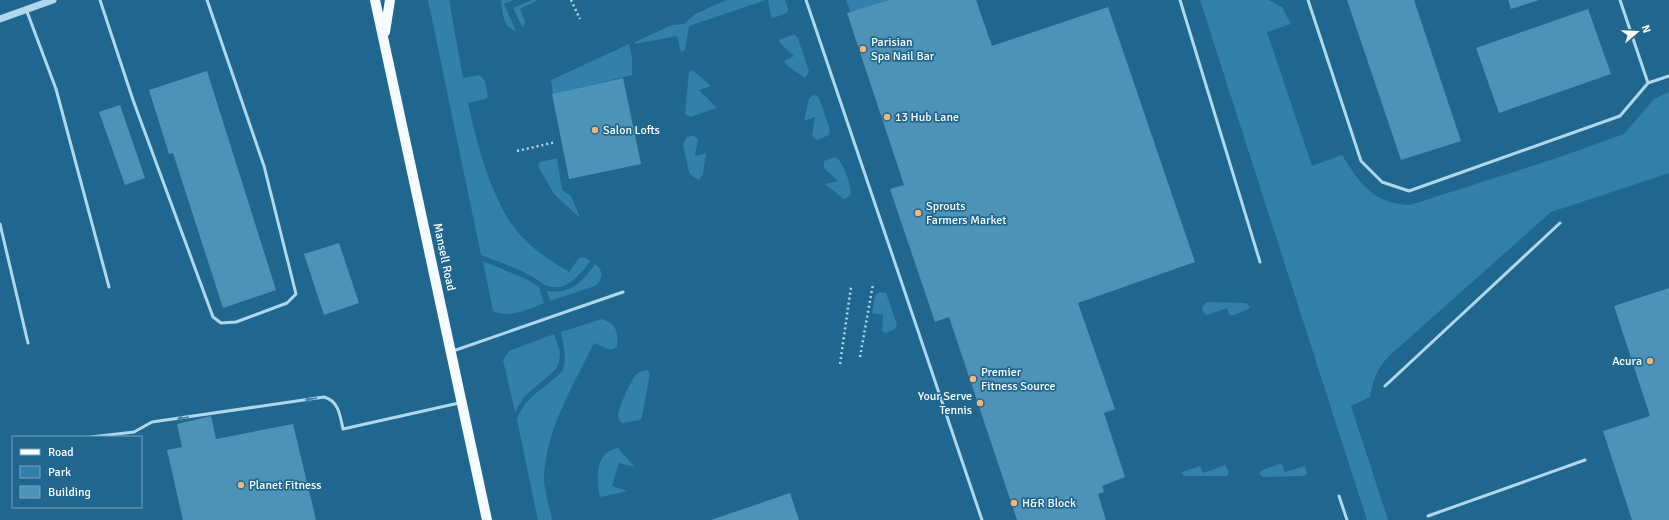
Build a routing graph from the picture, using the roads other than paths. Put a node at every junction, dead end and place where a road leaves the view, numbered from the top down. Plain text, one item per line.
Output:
1 (53, 0) edge
2 (100, 0) edge
3 (207, 0) edge
4 (375, 0) edge
5 (390, 0) edge
6 (806, 0) edge
7 (1180, 0) edge
8 (1308, 0) edge
9 (1620, 0) edge
10 (26, 10) junction
11 (0, 19) edge
12 (384, 38) junction
13 (1669, 76) edge
14 (1648, 84) junction
15 (1560, 223) dead end
16 (0, 224) edge
17 (1260, 262) dead end
18 (109, 287) dead end
19 (623, 292) dead end
20 (28, 343) dead end
21 (451, 351) junction
22 (1384, 386) dead end
23 (462, 402) junction
24 (100, 436) edge
25 (1585, 460) dead end
26 (1339, 496) dead end
27 (1428, 516) dead end
28 (487, 520) edge
29 (982, 520) edge
30 (1347, 520) edge

1 - 10 street
2 - 3 lane
4 - 12 main road, Mansell Road
5 - 12 main road
6 - 29 lane
7 - 17 lane
8 - 14 lane
9 - 14 lane
10 - 11 street
10 - 18 lane
12 - 21 main road, Mansell Road
13 - 14 lane
15 - 22 lane
16 - 20 lane
19 - 21 lane
21 - 23 main road, Mansell Road
23 -> 24 lane
23 - 28 main road, Mansell Road
25 - 27 lane
26 - 30 lane

